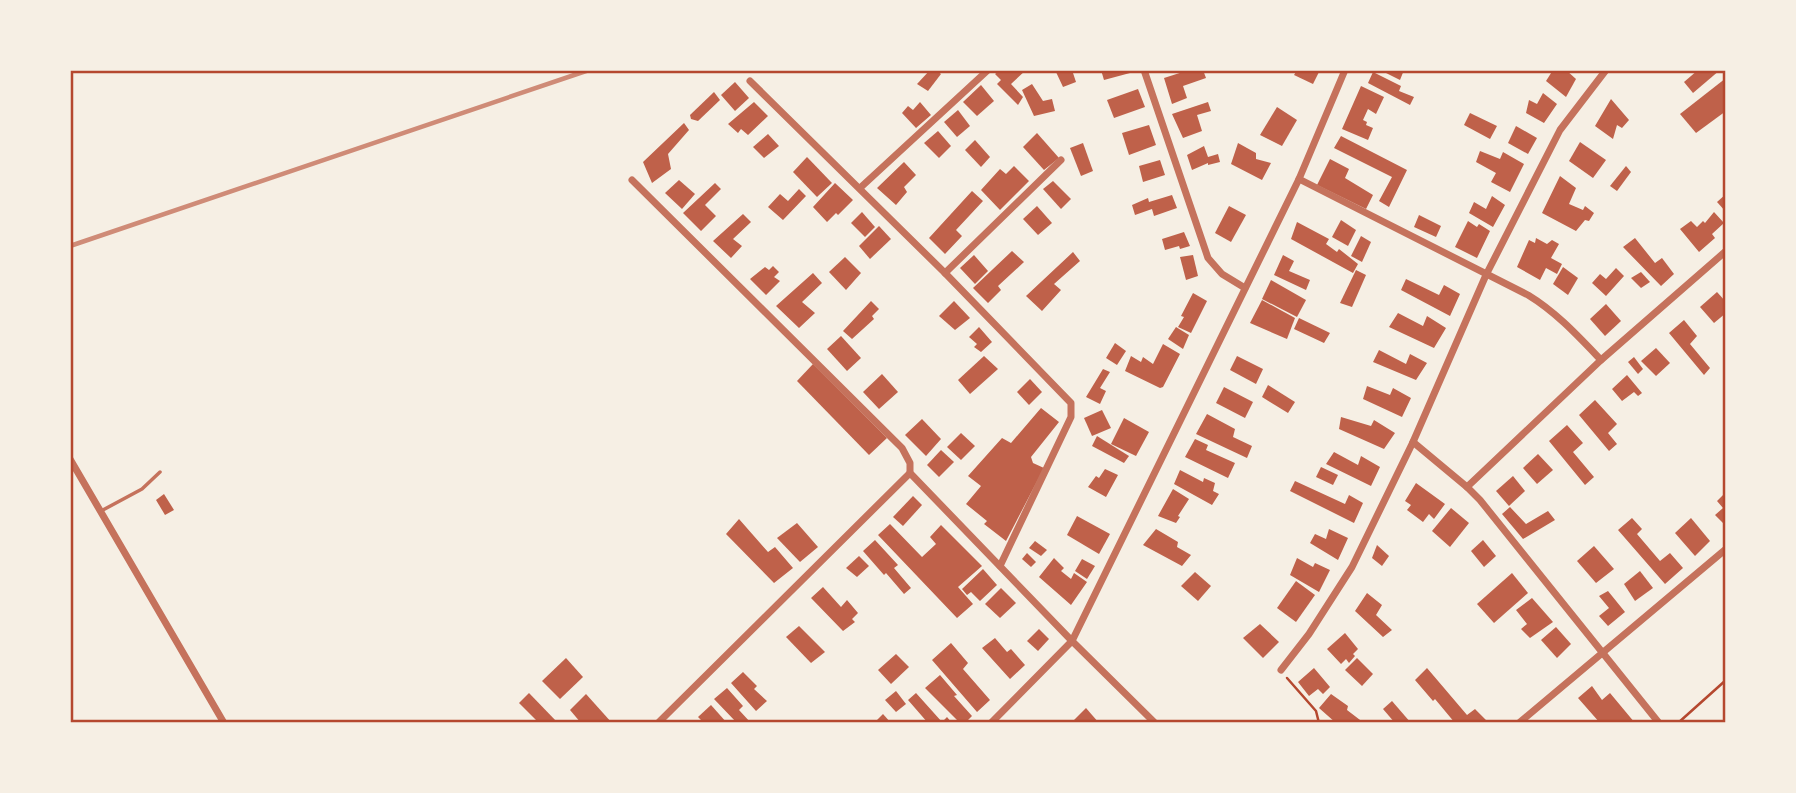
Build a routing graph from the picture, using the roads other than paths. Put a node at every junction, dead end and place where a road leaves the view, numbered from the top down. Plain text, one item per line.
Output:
1 (988, 70) edge
2 (1144, 70) edge
3 (1345, 70) edge
4 (1606, 70) edge
5 (750, 81) dead end
6 (1061, 160) dead end
7 (1299, 179) junction
8 (632, 180) dead end
9 (860, 188) junction
10 (1726, 251) edge
11 (945, 273) junction
12 (1486, 275) junction
13 (1245, 288) junction
14 (1601, 360) junction
15 (1413, 442) junction
16 (70, 459) edge
17 (160, 472) dead end
18 (910, 474) junction
19 (1467, 487) junction
20 (101, 512) junction
21 (1726, 549) edge
22 (1000, 566) junction
23 (1072, 641) junction
24 (1604, 653) junction
25 (1281, 670) road end
26 (224, 723) edge
27 (658, 723) edge
28 (991, 723) edge
29 (1155, 723) edge
30 (1519, 723) edge
31 (1659, 723) edge

1 - 9 street
2 - 13 street
3 - 7 street
4 - 12 street
5 - 9 street
6 - 11 street
7 - 12 street
7 - 13 street
8 - 18 street
9 - 11 street
10 - 14 street
11 - 22 street
12 - 14 street
12 - 15 street
13 - 23 street
14 - 19 street
15 - 19 street
15 - 25 street
16 - 20 street
17 - 20 lane
18 - 22 street
18 - 27 street
19 - 24 street
20 - 26 street
21 - 24 street
22 - 23 street
23 - 28 street
23 - 29 street
24 - 30 street
24 - 31 street

